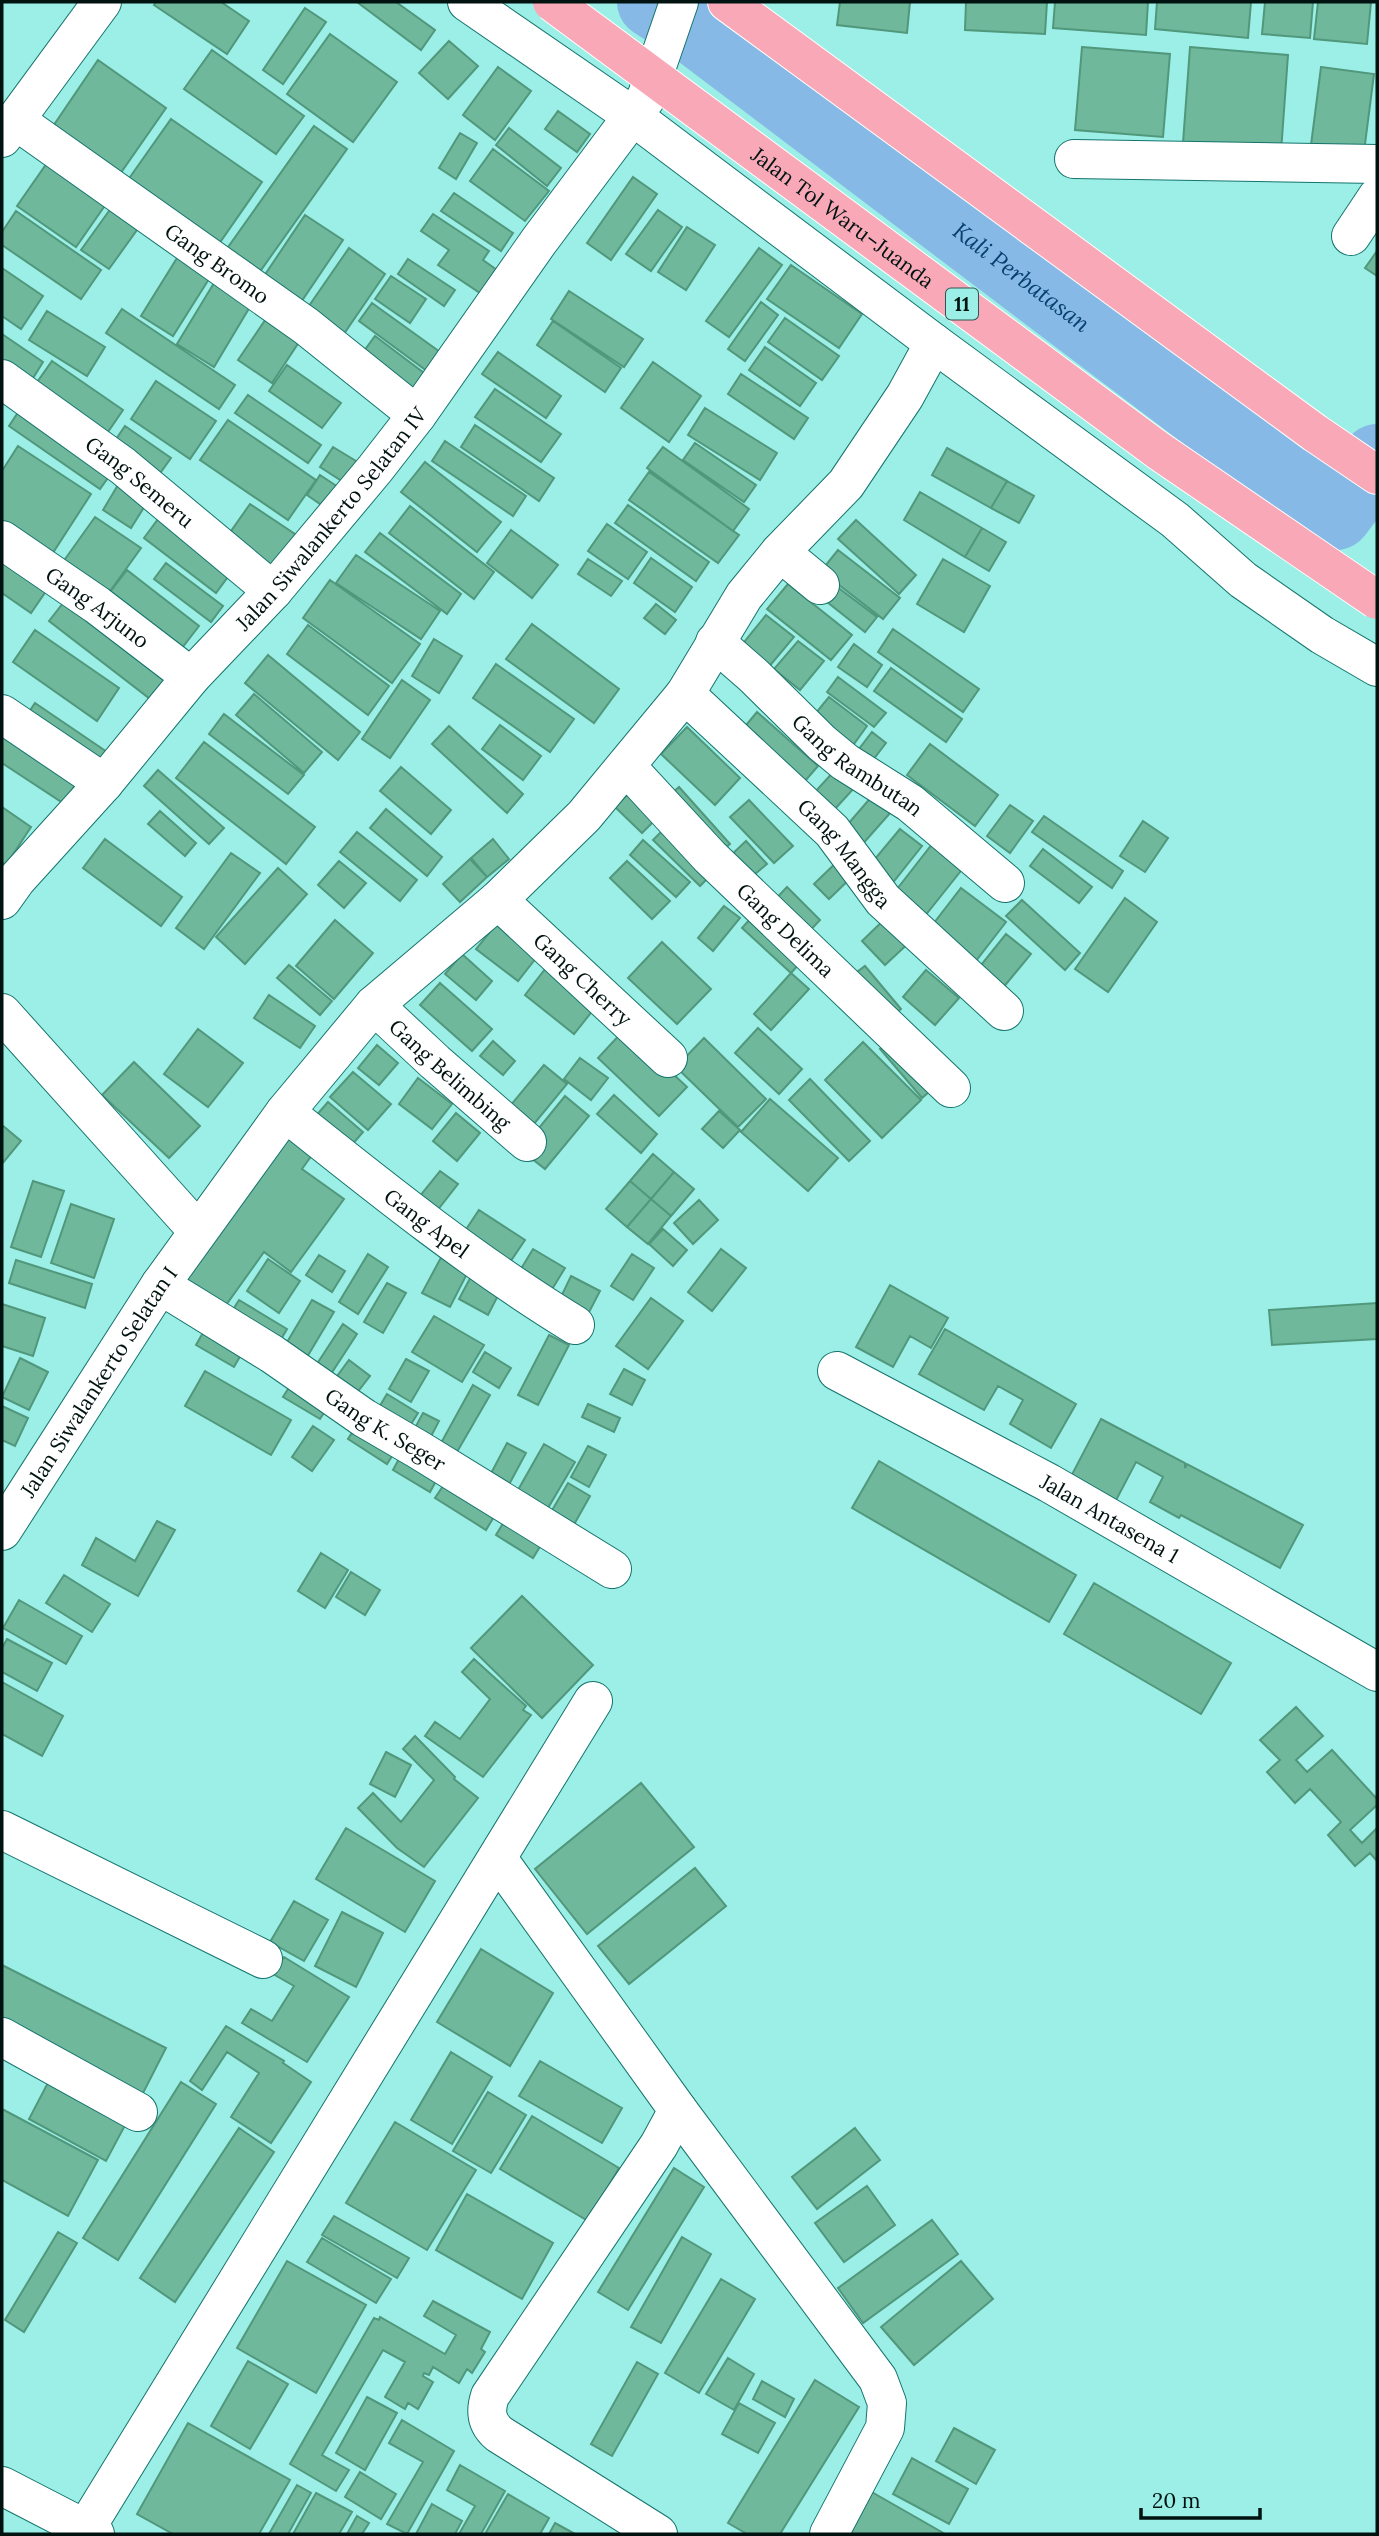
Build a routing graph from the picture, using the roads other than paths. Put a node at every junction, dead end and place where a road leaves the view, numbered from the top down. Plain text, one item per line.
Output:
1 (102, 2) edge
2 (467, 2) edge
3 (552, 2) edge
4 (679, 2) edge
5 (727, 2) edge
6 (640, 108) junction
7 (8, 129) edge
8 (1073, 159) dead end
9 (1377, 164) edge
10 (1377, 197) edge
11 (1351, 236) dead end
12 (934, 343) junction
13 (2, 379) edge
14 (416, 415) junction
15 (1377, 475) edge
16 (2, 540) edge
17 (780, 552) junction
18 (820, 585) dead end
19 (273, 591) junction
20 (1377, 600) edge
21 (715, 642) junction
22 (1377, 667) edge
23 (191, 677) junction
24 (685, 694) junction
25 (2, 714) edge
26 (626, 766) junction
27 (104, 783) junction
28 (7, 883) edge
29 (1005, 883) dead end
30 (498, 900) junction
31 (374, 1005) junction
32 (1004, 1011) dead end
33 (2, 1013) edge
34 (668, 1058) dead end
35 (951, 1088) dead end
36 (285, 1112) junction
37 (527, 1142) dead end
38 (197, 1230) junction
39 (160, 1285) junction
40 (575, 1325) dead end
41 (838, 1371) dead end
42 (2, 1531) edge
43 (612, 1569) dead end
44 (1377, 1672) edge
45 (593, 1701) dead end
46 (2, 1830) edge
47 (498, 1859) junction
48 (263, 1959) dead end
49 (2, 2037) edge
50 (678, 2109) junction
51 (138, 2112) dead end
52 (2, 2486) edge
53 (90, 2531) edge
54 (658, 2534) edge
55 (830, 2534) edge

1 - 7 street
2 - 6 street
3 - 20 highway, Jalan Tol Waru–Juanda / 11, bridge
4 - 6 street, Jalan Siwalankerto Selatan IV
5 - 15 highway
6 - 12 street
6 - 14 street, Jalan Siwalankerto Selatan IV
7 - 14 street, Gang Bromo
8 - 9 street
10 - 11 street
12 - 17 street, Jalan Siwalankerto Selatan I
12 - 22 street
13 - 19 street, Gang Semeru
14 - 19 street, Jalan Siwalankerto Selatan IV
16 - 23 street, Gang Arjuno
17 - 18 street
17 - 21 street, Jalan Siwalankerto Selatan I
19 - 23 street, Jalan Siwalankerto Selatan IV
21 - 24 street, Jalan Siwalankerto Selatan I
21 - 29 street, Gang Rambutan
23 - 27 street, Jalan Siwalankerto Selatan IV
24 - 26 street, Jalan Siwalankerto Selatan I
24 - 32 street, Gang Mangga
25 - 27 street
26 - 30 street, Jalan Siwalankerto Selatan I
26 - 35 street, Gang Delima
27 - 28 street, Jalan Siwalankerto Selatan IV
30 - 31 street, Jalan Siwalankerto Selatan I
30 - 34 street, Gang Cherry
31 - 36 street, Jalan Siwalankerto Selatan I
31 - 37 street, Gang Belimbing
33 - 38 street
36 - 38 street, Jalan Siwalankerto Selatan I
36 - 40 street, Gang Apel
38 - 39 street, Jalan Siwalankerto Selatan I
39 - 42 street, Jalan Siwalankerto Selatan I
39 - 43 street, Gang K. Seger
41 - 44 street, Jalan Antasena 1
45 - 47 street
46 - 48 street
47 - 50 street
47 - 53 street
49 - 51 street
50 - 54 street
50 - 55 street
52 - 53 street

